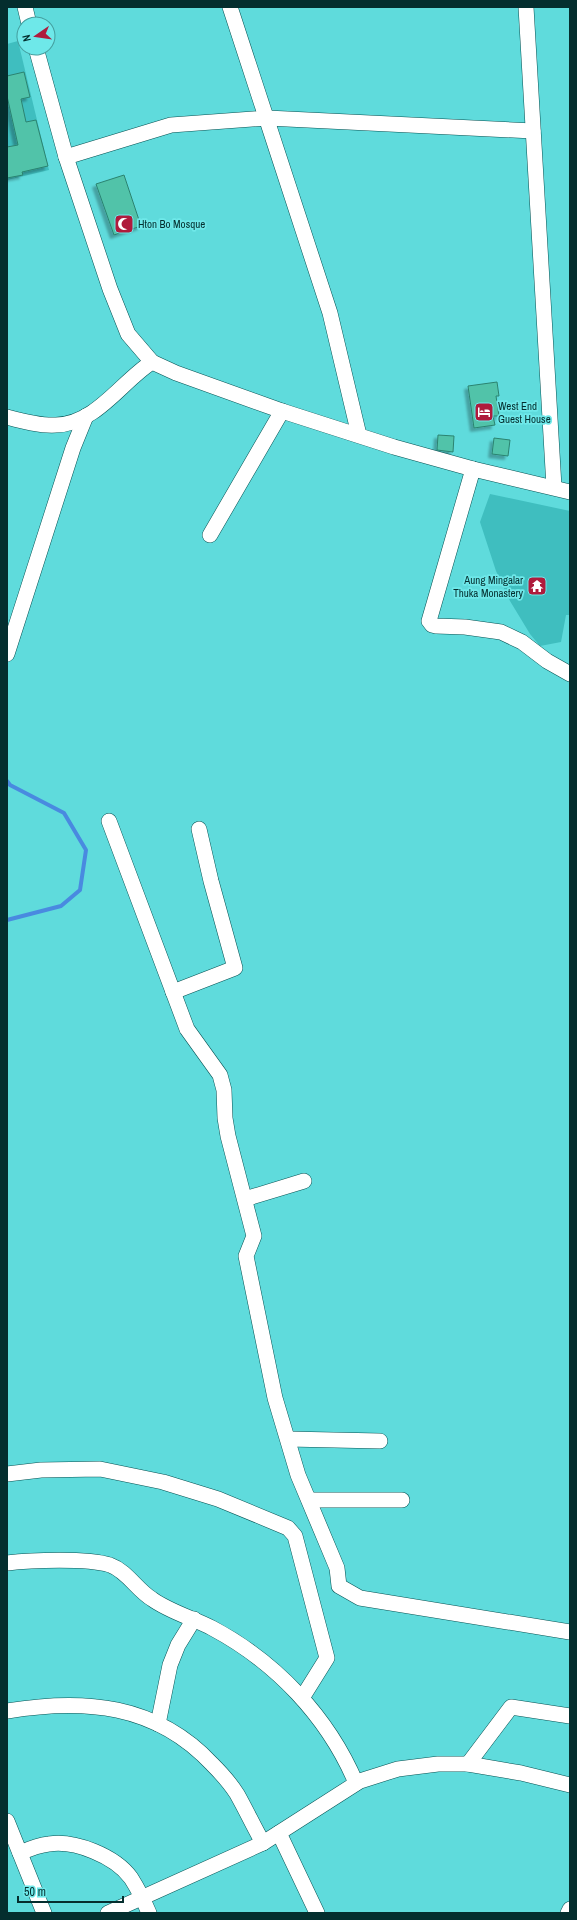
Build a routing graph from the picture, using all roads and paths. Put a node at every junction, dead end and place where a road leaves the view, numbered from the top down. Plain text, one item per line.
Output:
1 (230, 7) edge
2 (526, 7) edge
3 (38, 56) edge
4 (267, 118) junction
5 (532, 132) junction
6 (66, 157) junction
7 (152, 362) junction
8 (282, 411) junction
9 (86, 416) junction
10 (7, 417) edge
11 (359, 435) junction
12 (473, 469) junction
13 (554, 487) junction
14 (570, 492) edge
15 (210, 535) dead end
16 (7, 654) edge
17 (570, 674) edge
18 (110, 821) dead end
19 (199, 829) dead end
20 (173, 992) junction
21 (304, 1181) dead end
22 (245, 1199) junction
23 (288, 1439) junction
24 (380, 1442) dead end
25 (7, 1474) edge
26 (308, 1500) junction
27 (402, 1500) dead end
28 (7, 1563) edge
29 (194, 1619) junction
30 (570, 1632) edge
31 (302, 1698) junction
32 (7, 1710) edge
33 (570, 1716) edge
34 (158, 1724) junction
35 (468, 1764) junction
36 (356, 1783) junction
37 (570, 1785) edge
38 (7, 1821) edge
39 (279, 1833) junction
40 (263, 1843) junction
41 (20, 1853) junction
42 (142, 1897) junction
43 (570, 1909) edge
44 (44, 1913) edge
45 (108, 1913) edge
46 (149, 1913) edge
47 (317, 1913) edge
48 (568, 1913) edge

1 - 4 street
2 - 5 street
3 - 6 street
4 - 5 street
4 - 6 street
4 - 11 street
5 - 13 street
6 - 7 street
7 - 8 street
7 - 9 street
8 - 11 street
8 - 15 street
9 - 10 street
9 - 16 street
11 - 12 street
12 - 13 street
12 - 17 street
13 - 14 street
18 - 20 street
19 - 20 street
20 - 22 street
21 - 22 street
22 - 23 street
23 - 24 street
23 - 26 street
25 - 31 street
26 - 27 street
26 - 30 street
28 - 29 street
29 - 31 street
29 - 34 street
31 - 36 street
32 - 34 street
33 - 35 street
34 - 40 street
35 - 36 street
35 - 37 street
36 - 39 street
38 - 41 street
39 - 40 street
39 - 47 street
40 - 42 street
41 - 42 street
41 - 44 street
42 - 45 street
42 - 46 street
43 - 48 street

